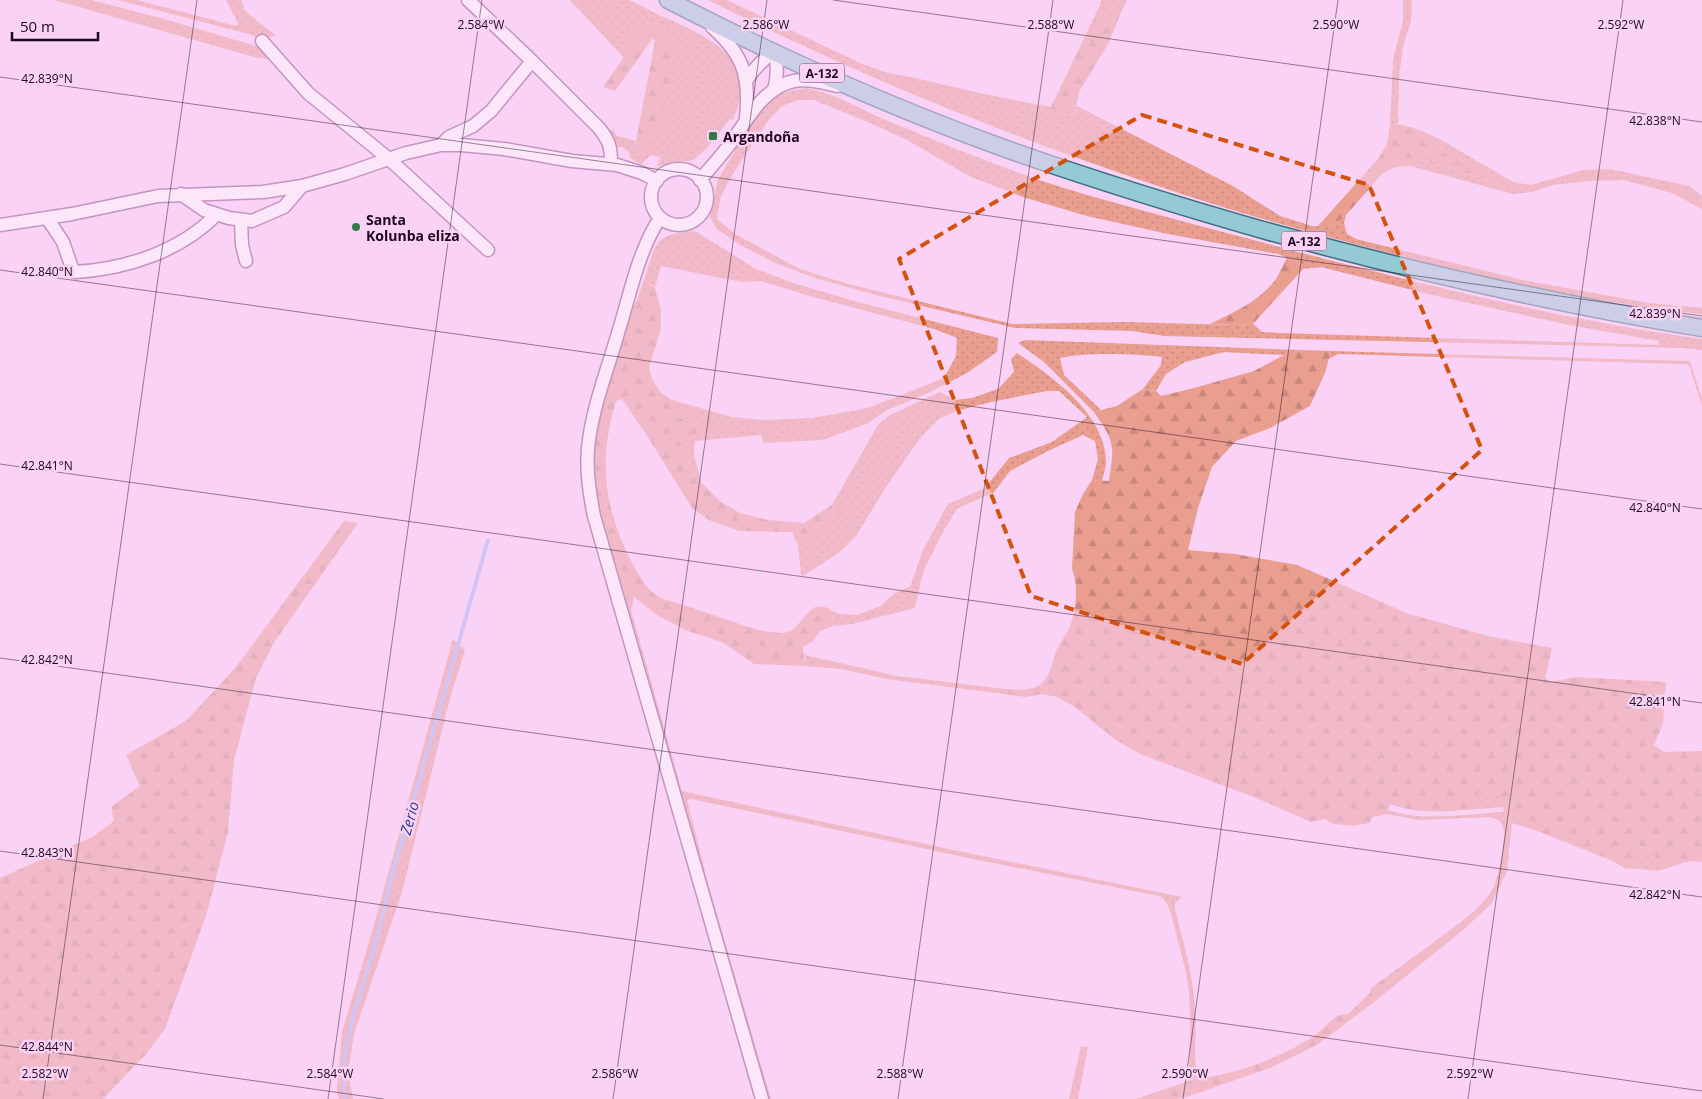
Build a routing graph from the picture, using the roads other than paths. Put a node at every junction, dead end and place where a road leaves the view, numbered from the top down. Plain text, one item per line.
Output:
1 (468, 0) edge
2 (668, 0) edge
3 (700, 16) junction
4 (262, 41) dead end
5 (775, 51) junction
6 (532, 61) junction
7 (746, 81) junction
8 (774, 90) junction
9 (870, 94) junction
10 (746, 118) junction
11 (441, 146) junction
12 (388, 159) junction
13 (611, 164) junction
14 (700, 180) junction
15 (657, 181) junction
16 (302, 186) junction
17 (181, 194) junction
18 (217, 214) junction
19 (48, 218) junction
20 (660, 218) junction
21 (241, 220) junction
22 (0, 225) edge
23 (488, 250) dead end
24 (246, 261) dead end
25 (1699, 326) edge
26 (762, 1099) edge

1 - 6 street
2 - 3 main road, A-132
3 - 5 main road, A-132
3 - 7 street
4 - 12 street
5 - 7 street
5 - 8 street
5 - 9 main road, A-132
6 - 11 street
6 - 13 street
7 - 10 street
8 - 9 street
8 - 10 street
9 - 25 main road, A-132
10 - 14 street
11 - 12 street
11 - 13 street
12 - 16 street
12 - 23 street
13 - 15 street
14 - 15 street
14 - 20 street
15 - 20 street
16 - 17 street
16 - 21 street
17 - 18 street
17 - 19 street
18 - 19 street
18 - 21 street
19 - 22 street
20 - 26 street
21 - 24 street

